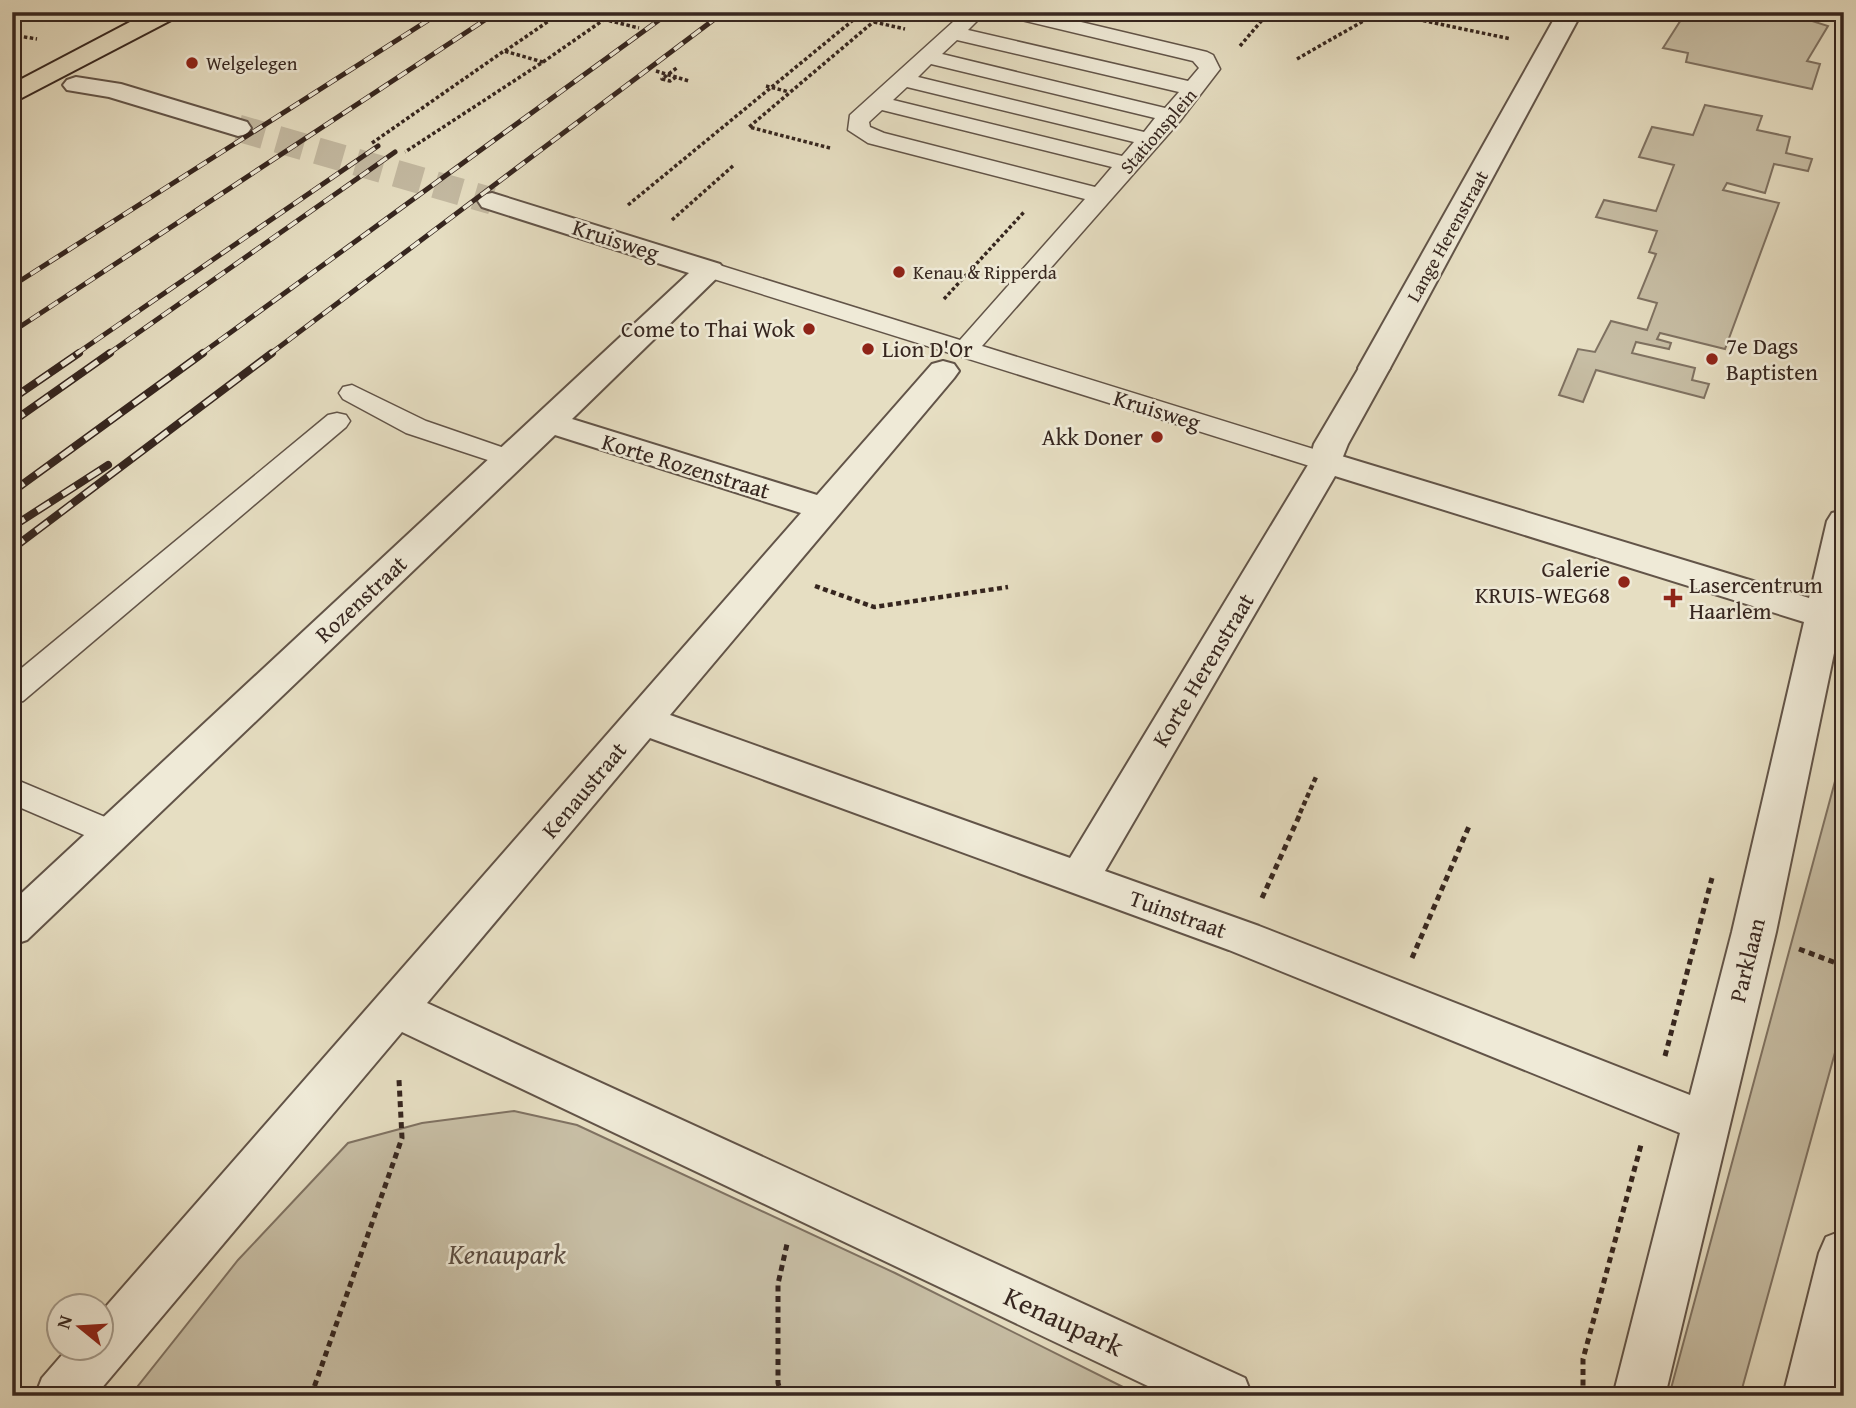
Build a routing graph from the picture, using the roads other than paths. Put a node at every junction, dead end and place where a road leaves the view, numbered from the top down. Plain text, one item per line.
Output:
1 (139, 12) edge
2 (168, 12) edge
3 (1012, 12) edge
4 (1570, 12) edge
5 (60, 62) junction
6 (921, 62) edge
7 (12, 74) edge
8 (12, 95) edge
9 (12, 109) edge
10 (237, 128) tunnel mouth
11 (1156, 134) junction
12 (492, 201) tunnel mouth
13 (710, 270) junction
14 (954, 360) junction
15 (352, 393) dead end
16 (337, 421) dead end
17 (548, 422) junction
18 (509, 459) junction
19 (1326, 462) junction
20 (824, 509) junction
21 (1844, 521) edge
22 (1824, 615) junction
23 (12, 693) edge
24 (643, 720) junction
25 (12, 790) edge
26 (112, 834) junction
27 (1079, 879) junction
28 (12, 928) edge
29 (396, 1009) junction
30 (1707, 1123) junction
31 (1844, 1253) edge
32 (61, 1396) edge
33 (1226, 1396) edge
34 (1639, 1396) edge
35 (1809, 1396) edge

1 - 5 main road
2 - 5 main road
3 - 11 lane, Stationsplein
4 - 19 street, Lange Herenstraat
5 - 7 main road
5 - 8 main road
5 - 9 main road
5 - 10 street
6 - 11 lane
6 - 11 lane
6 - 11 lane
6 - 11 lane
6 - 11 lane
11 - 14 lane, Stationsplein
12 - 13 street, Kruisweg
13 - 14 lane, Kruisweg
13 - 17 street, Rozenstraat
14 - 19 lane, Kruisweg
14 - 20 street, Kenaustraat
15 - 18 lane
16 - 23 lane
17 - 18 street, Rozenstraat
17 - 20 street, Korte Rozenstraat
18 - 26 street, Rozenstraat
19 - 22 street, Kruisweg
19 - 27 street, Korte Herenstraat
20 - 24 street, Kenaustraat
21 - 22 street, Parklaan
22 - 30 street, Parklaan
24 - 27 street, Tuinstraat
24 - 29 street, Kenaustraat
25 - 26 lane
26 - 28 street, Rozenstraat
27 - 30 street, Tuinstraat
29 - 32 street
29 - 33 street, Kenaupark
30 - 34 street, Parklaan
31 - 35 street

